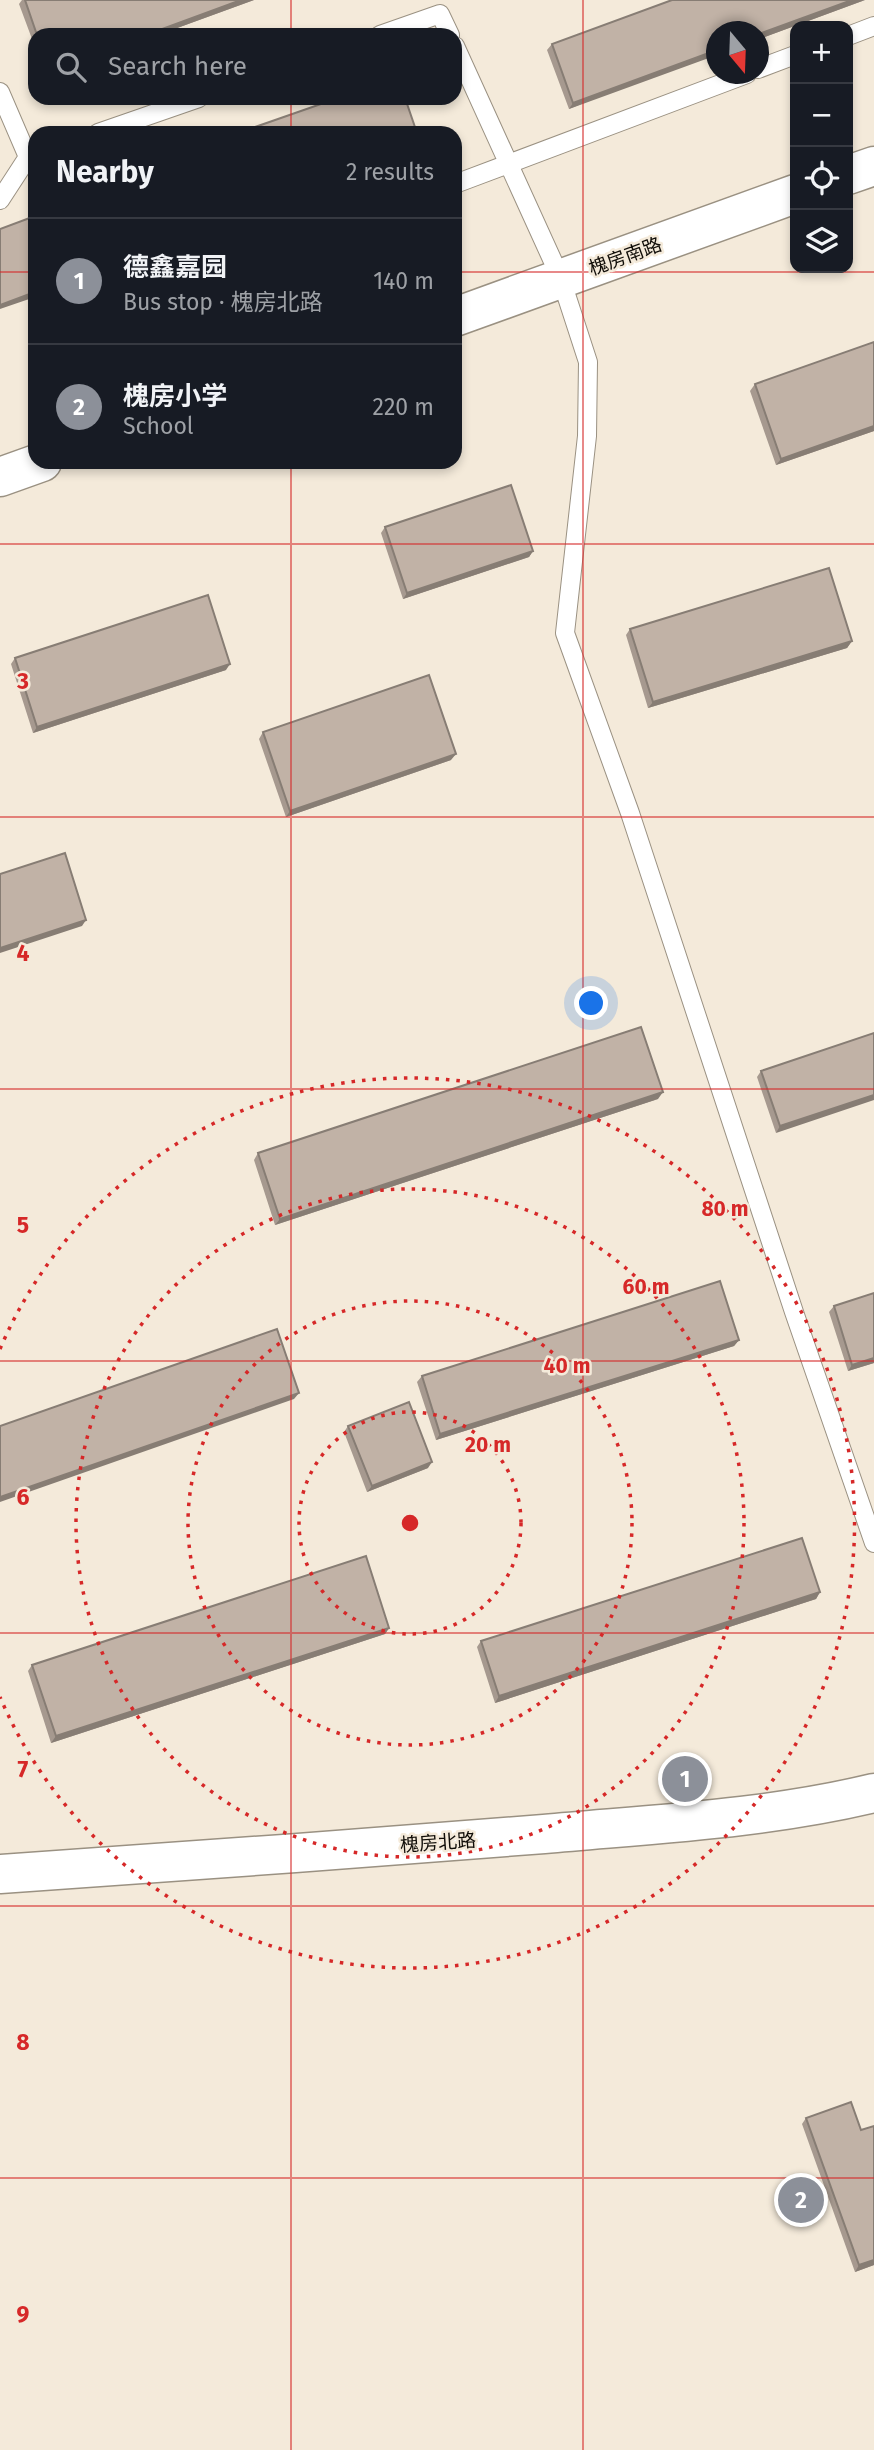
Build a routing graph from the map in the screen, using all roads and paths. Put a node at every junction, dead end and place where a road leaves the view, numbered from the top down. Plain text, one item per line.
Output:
1 (874, 26) edge
2 (400, 28) edge
3 (447, 28) edge
4 (853, 34) edge
5 (790, 57) edge
6 (462, 61) edge
7 (769, 65) edge
8 (721, 84) edge
9 (0, 92) edge
10 (179, 105) edge
11 (118, 126) edge
12 (28, 148) edge
13 (28, 162) edge
14 (509, 164) junction
15 (874, 166) edge
16 (853, 173) edge
17 (462, 181) edge
18 (790, 196) edge
19 (0, 200) edge
20 (561, 279) junction
21 (462, 314) edge
22 (28, 467) edge
23 (0, 477) edge
24 (874, 1543) edge
25 (874, 1793) edge
26 (0, 1874) edge

1 - 4 lane
2 - 3 lane
5 - 7 lane
6 - 14 lane
8 - 14 lane
9 - 12 lane
10 - 11 lane
13 - 19 lane
14 - 17 lane
14 - 20 lane
15 - 16 street
18 - 20 street, 槐房南路
20 - 21 street, 槐房南路
20 - 24 lane
22 - 23 street
25 - 26 street, 槐房北路

